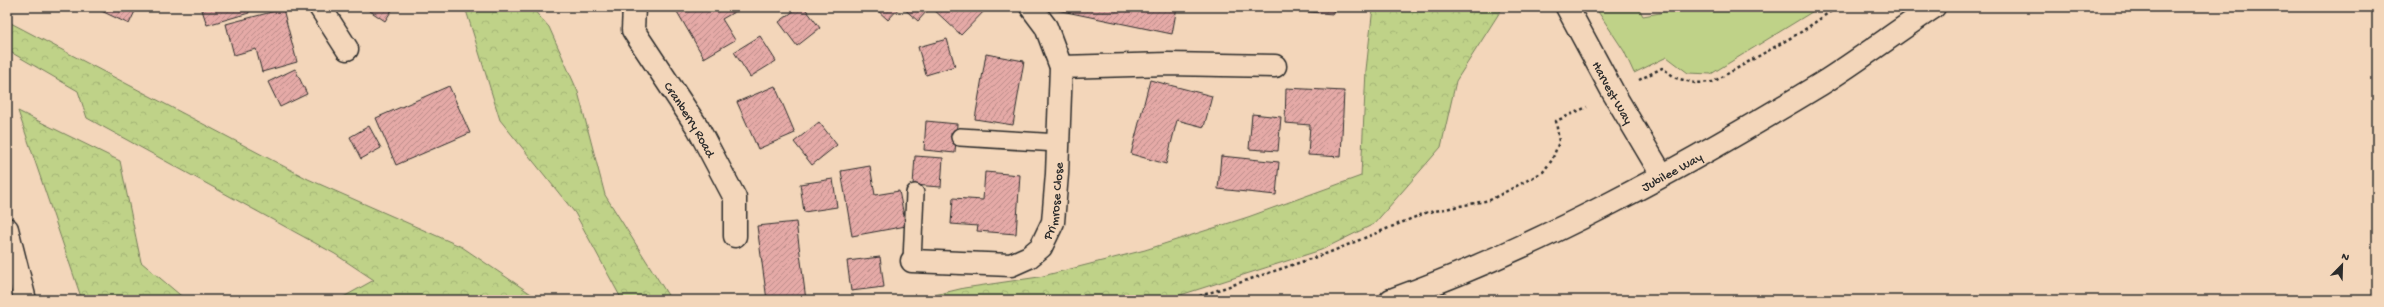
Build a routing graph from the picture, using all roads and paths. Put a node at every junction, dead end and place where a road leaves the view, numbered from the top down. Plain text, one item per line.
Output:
1 (320, 7) edge
2 (634, 7) edge
3 (1031, 7) edge
4 (1567, 7) edge
5 (1838, 7) edge
6 (1934, 7) edge
7 (347, 49) dead end
8 (1275, 66) dead end
9 (1061, 67) junction
10 (1614, 94) junction
11 (960, 137) dead end
12 (1058, 143) junction
13 (1662, 175) junction
14 (915, 193) dead end
15 (7, 229) edge
16 (735, 236) dead end
17 (912, 261) joint
18 (25, 300) edge
19 (1188, 300) edge
20 (1391, 300) edge

1 - 7 street
2 - 16 street, Cranberry Road
3 - 9 street, Primrose Close
4 - 10 street, Harvest Way
5 - 10 path
6 - 13 street, Jubilee Way
8 - 9 street
9 - 12 street, Primrose Close
10 - 13 street, Harvest Way
10 - 19 path
11 - 12 lane
12 - 17 street, Primrose Close
13 - 20 street, Jubilee Way
14 - 17 lane
15 - 18 street

